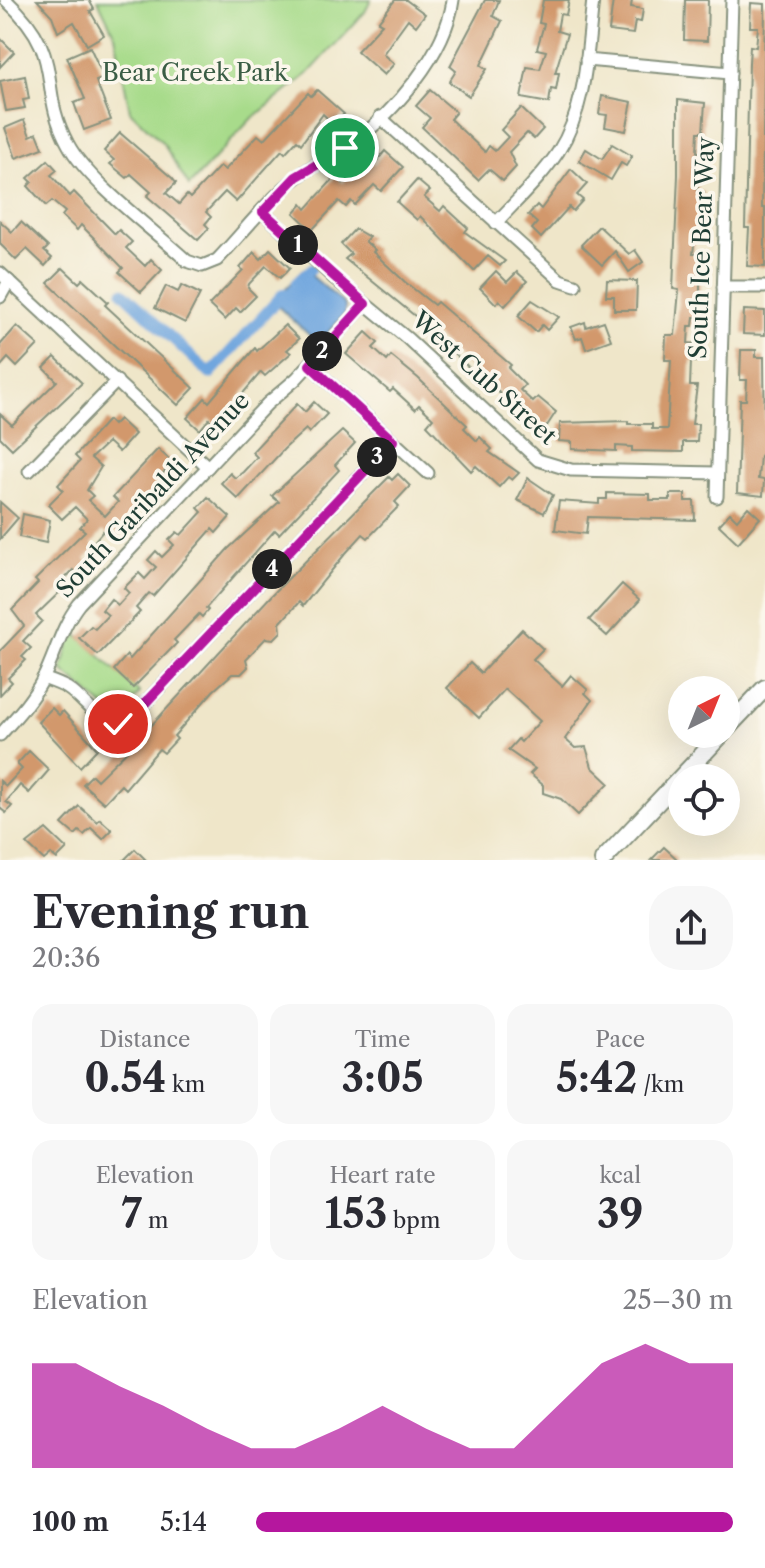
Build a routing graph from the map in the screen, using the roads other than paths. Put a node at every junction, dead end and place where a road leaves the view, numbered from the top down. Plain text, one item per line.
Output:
1 (6, 0) edge
2 (453, 0) edge
3 (593, 0) edge
4 (732, 0) edge
5 (586, 60) junction
6 (730, 73) junction
7 (380, 117) junction
8 (263, 212) junction
9 (496, 223) junction
10 (5, 277) edge
11 (575, 285) dead end
12 (723, 287) junction
13 (765, 287) edge
14 (0, 297) edge
15 (365, 304) junction
16 (310, 365) junction
17 (117, 381) junction
18 (393, 441) junction
19 (208, 467) junction
20 (29, 471) dead end
21 (428, 473) dead end
22 (717, 473) junction
23 (717, 497) dead end
24 (43, 678) junction
25 (765, 688) edge
26 (740, 714) edge
27 (0, 735) edge
28 (709, 748) edge
29 (603, 860) edge

1 - 8 street
2 - 7 street
3 - 5 street
4 - 6 street, South Ice Bear Way
5 - 6 street
5 - 9 street
6 - 12 street, South Ice Bear Way
7 - 8 street
7 - 9 street
8 - 15 street, West Cub Street
9 - 11 street
10 - 14 street
10 - 17 street
12 - 13 street
12 - 22 street, South Ice Bear Way
15 - 16 street, South Garibaldi Avenue
15 - 22 street, West Cub Street
16 - 18 street
16 - 19 street, South Garibaldi Avenue
17 - 19 street
17 - 20 street
18 - 21 street
18 - 24 street
19 - 24 street, South Garibaldi Avenue
22 - 23 street, South Ice Bear Way
24 - 27 street, South Garibaldi Avenue
25 - 26 main road
28 - 29 main road

